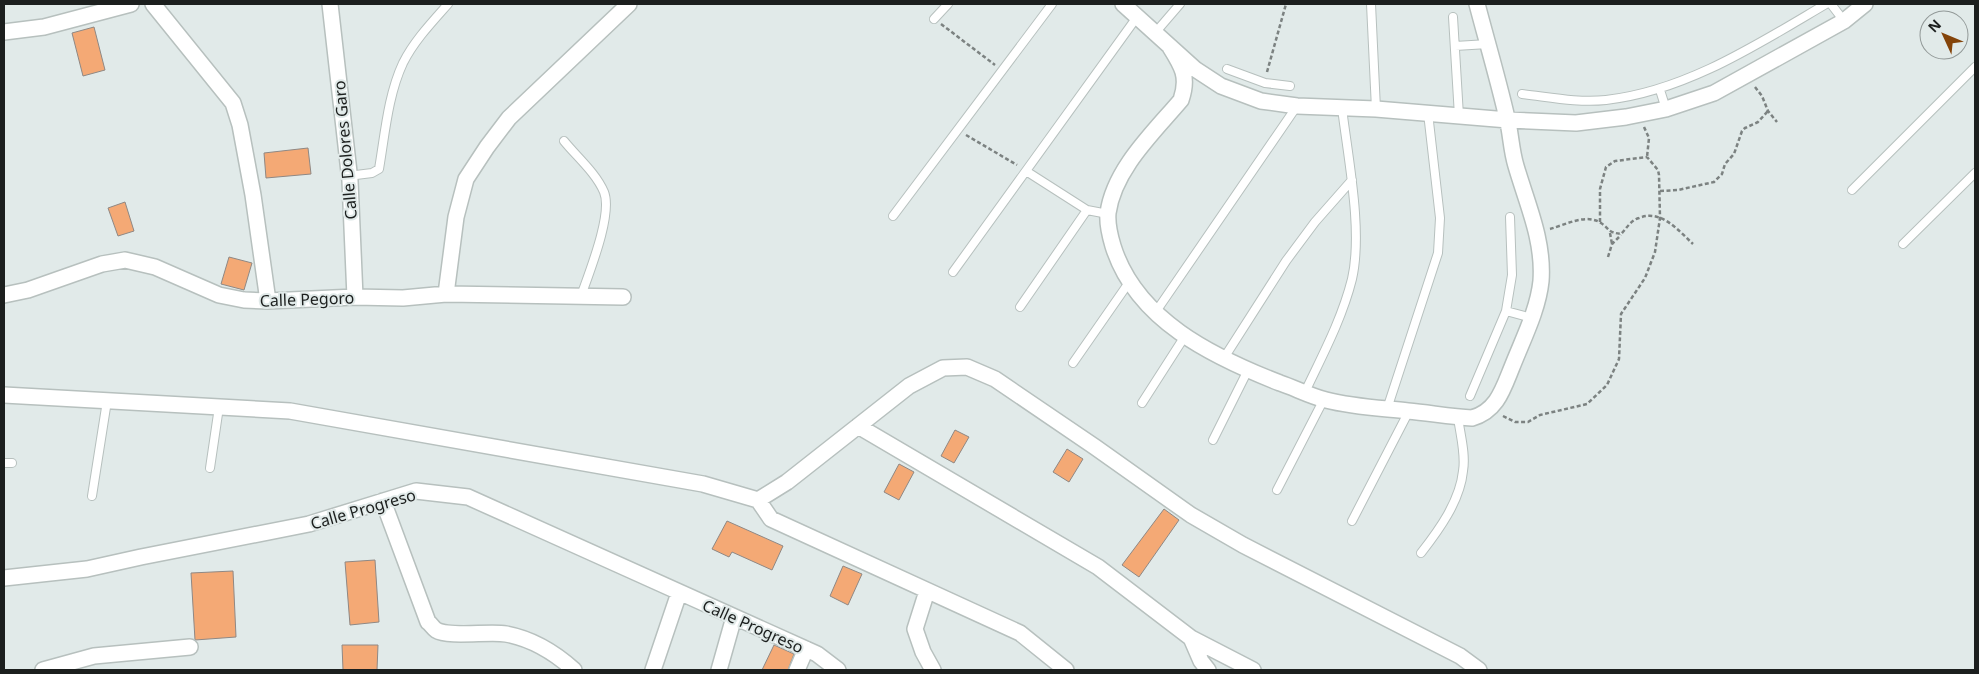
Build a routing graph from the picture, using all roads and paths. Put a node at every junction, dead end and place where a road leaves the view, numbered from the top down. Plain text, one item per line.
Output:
1 (131, 4) edge
2 (153, 4) edge
3 (330, 4) edge
4 (448, 4) edge
5 (629, 4) edge
6 (948, 4) edge
7 (1052, 4) edge
8 (1123, 4) edge
9 (1180, 4) edge
10 (1286, 4) edge
11 (1371, 4) edge
12 (1477, 4) edge
13 (1826, 4) edge
14 (1832, 4) edge
15 (1865, 4) edge
16 (1137, 17) junction
17 (1453, 17) dead end
18 (934, 19) joint
19 (1844, 21) junction
20 (4, 32) edge
21 (1155, 33) junction
22 (1488, 44) junction
23 (1455, 46) junction
24 (1170, 47) junction
25 (1975, 67) edge
26 (1227, 69) dead end
27 (1002, 70) junction
28 (1748, 75) junction
29 (1265, 83) junction
30 (1290, 86) dead end
31 (1660, 90) junction
32 (1522, 94) dead end
33 (1261, 101) junction
34 (1296, 106) junction
35 (1342, 108) junction
36 (1376, 109) junction
37 (1666, 110) junction
38 (1768, 111) junction
39 (1428, 113) junction
40 (1638, 115) junction
41 (1459, 116) junction
42 (1508, 120) junction
43 (1777, 122) dead end
44 (958, 130) junction
45 (564, 141) dead end
46 (1647, 157) junction
47 (1026, 171) junction
48 (1975, 173) edge
49 (1352, 180) junction
50 (350, 181) junction
51 (1852, 190) dead end
52 (1660, 191) junction
53 (1087, 210) junction
54 (1108, 214) junction
55 (892, 216) dead end
56 (1510, 217) dead end
57 (1660, 218) junction
58 (1600, 222) junction
59 (1536, 230) junction
60 (1610, 232) junction
61 (1622, 234) junction
62 (1612, 244) junction
63 (1692, 244) dead end
64 (1903, 244) dead end
65 (1608, 257) dead end
66 (953, 272) dead end
67 (1130, 281) junction
68 (446, 294) junction
69 (4, 295) edge
70 (581, 296) junction
71 (355, 297) junction
72 (623, 297) dead end
73 (268, 301) junction
74 (1020, 307) dead end
75 (1506, 311) junction
76 (1155, 312) junction
77 (1532, 318) junction
78 (1185, 336) junction
79 (1224, 358) junction
80 (1073, 363) dead end
81 (1248, 370) junction
82 (1305, 392) junction
83 (4, 395) edge
84 (1470, 396) dead end
85 (1324, 400) junction
86 (107, 402) junction
87 (1142, 403) dead end
88 (1493, 406) junction
89 (219, 407) junction
90 (1387, 410) junction
91 (1409, 411) junction
92 (1458, 417) junction
93 (858, 426) junction
94 (1213, 440) dead end
95 (210, 468) dead end
96 (1277, 490) dead end
97 (92, 496) dead end
98 (758, 500) junction
99 (383, 501) junction
100 (1352, 521) dead end
101 (1421, 553) dead end
102 (4, 578) edge
103 (927, 591) junction
104 (679, 593) junction
105 (734, 617) junction
106 (1191, 638) junction
107 (190, 647) dead end
108 (806, 649) junction
109 (44, 670) edge
110 (574, 670) edge
111 (653, 670) edge
112 (719, 670) edge
113 (797, 670) edge
114 (838, 670) edge
115 (933, 670) edge
116 (1066, 670) edge
117 (1208, 670) edge
118 (1254, 670) edge
119 (1479, 670) edge

1 - 20 street
2 - 73 street
3 - 50 street, Calle Dolores Garo
4 - 50 lane
5 - 68 street
6 - 18 lane
7 - 27 lane
8 - 16 street
9 - 21 lane
10 - 29 path
11 - 36 lane
12 - 22 street
13 - 31 lane
14 - 19 lane
15 - 19 street
16 - 21 street
16 - 47 lane
17 - 23 lane
18 - 27 path
19 - 28 street
21 - 24 street
22 - 23 lane
22 - 42 street
23 - 41 lane
24 - 33 street
24 - 54 street
25 - 51 lane
26 - 29 lane
27 - 44 lane
28 - 37 street
28 - 38 path
29 - 30 lane
29 - 33 lane
31 - 32 lane
31 - 37 lane
33 - 34 street
34 - 35 street
34 - 76 lane
35 - 36 street
35 - 49 lane
36 - 39 street
37 - 40 street
38 - 43 path
38 - 52 path
39 - 41 street
39 - 90 lane
40 - 42 street
40 - 46 path
41 - 42 street
42 - 59 street
44 - 47 path
44 - 55 lane
45 - 70 lane
46 - 52 path
46 - 58 path
47 - 53 lane
47 - 66 lane
48 - 64 lane
49 - 79 lane
49 - 82 lane
50 - 71 street, Calle Dolores Garo
52 - 57 path
53 - 54 lane
53 - 74 lane
54 - 67 street
56 - 75 lane
57 - 61 path
57 - 63 path
57 - 88 path
58 - 59 path
58 - 60 path
59 - 77 street
60 - 61 path
60 - 62 path
61 - 62 path
62 - 65 path
67 - 76 street
67 - 80 lane
68 - 70 street, Calle Pegoro
68 - 71 street, Calle Pegoro
69 - 73 street, Calle Pegoro
70 - 72 street, Calle Pegoro
71 - 73 street, Calle Pegoro
75 - 77 lane
75 - 84 lane
76 - 78 street
77 - 88 street
78 - 79 street
78 - 87 lane
79 - 81 street
81 - 82 street
81 - 94 lane
82 - 85 street
83 - 86 street
85 - 90 street
85 - 96 lane
86 - 89 street
86 - 97 lane
88 - 92 street
89 - 95 lane
89 - 98 street
90 - 91 street
91 - 92 street
91 - 100 lane
92 - 101 lane
93 - 98 street
93 - 106 street
93 - 119 street
98 - 103 street
99 - 102 street, Calle Progreso
99 - 104 street, Calle Progreso
99 - 110 street
103 - 115 street
103 - 116 street
104 - 105 street, Calle Progreso
104 - 111 street
105 - 108 street, Calle Progreso
105 - 112 street
106 - 117 street
106 - 118 street
107 - 109 street
108 - 113 street
108 - 114 street, Calle Progreso

